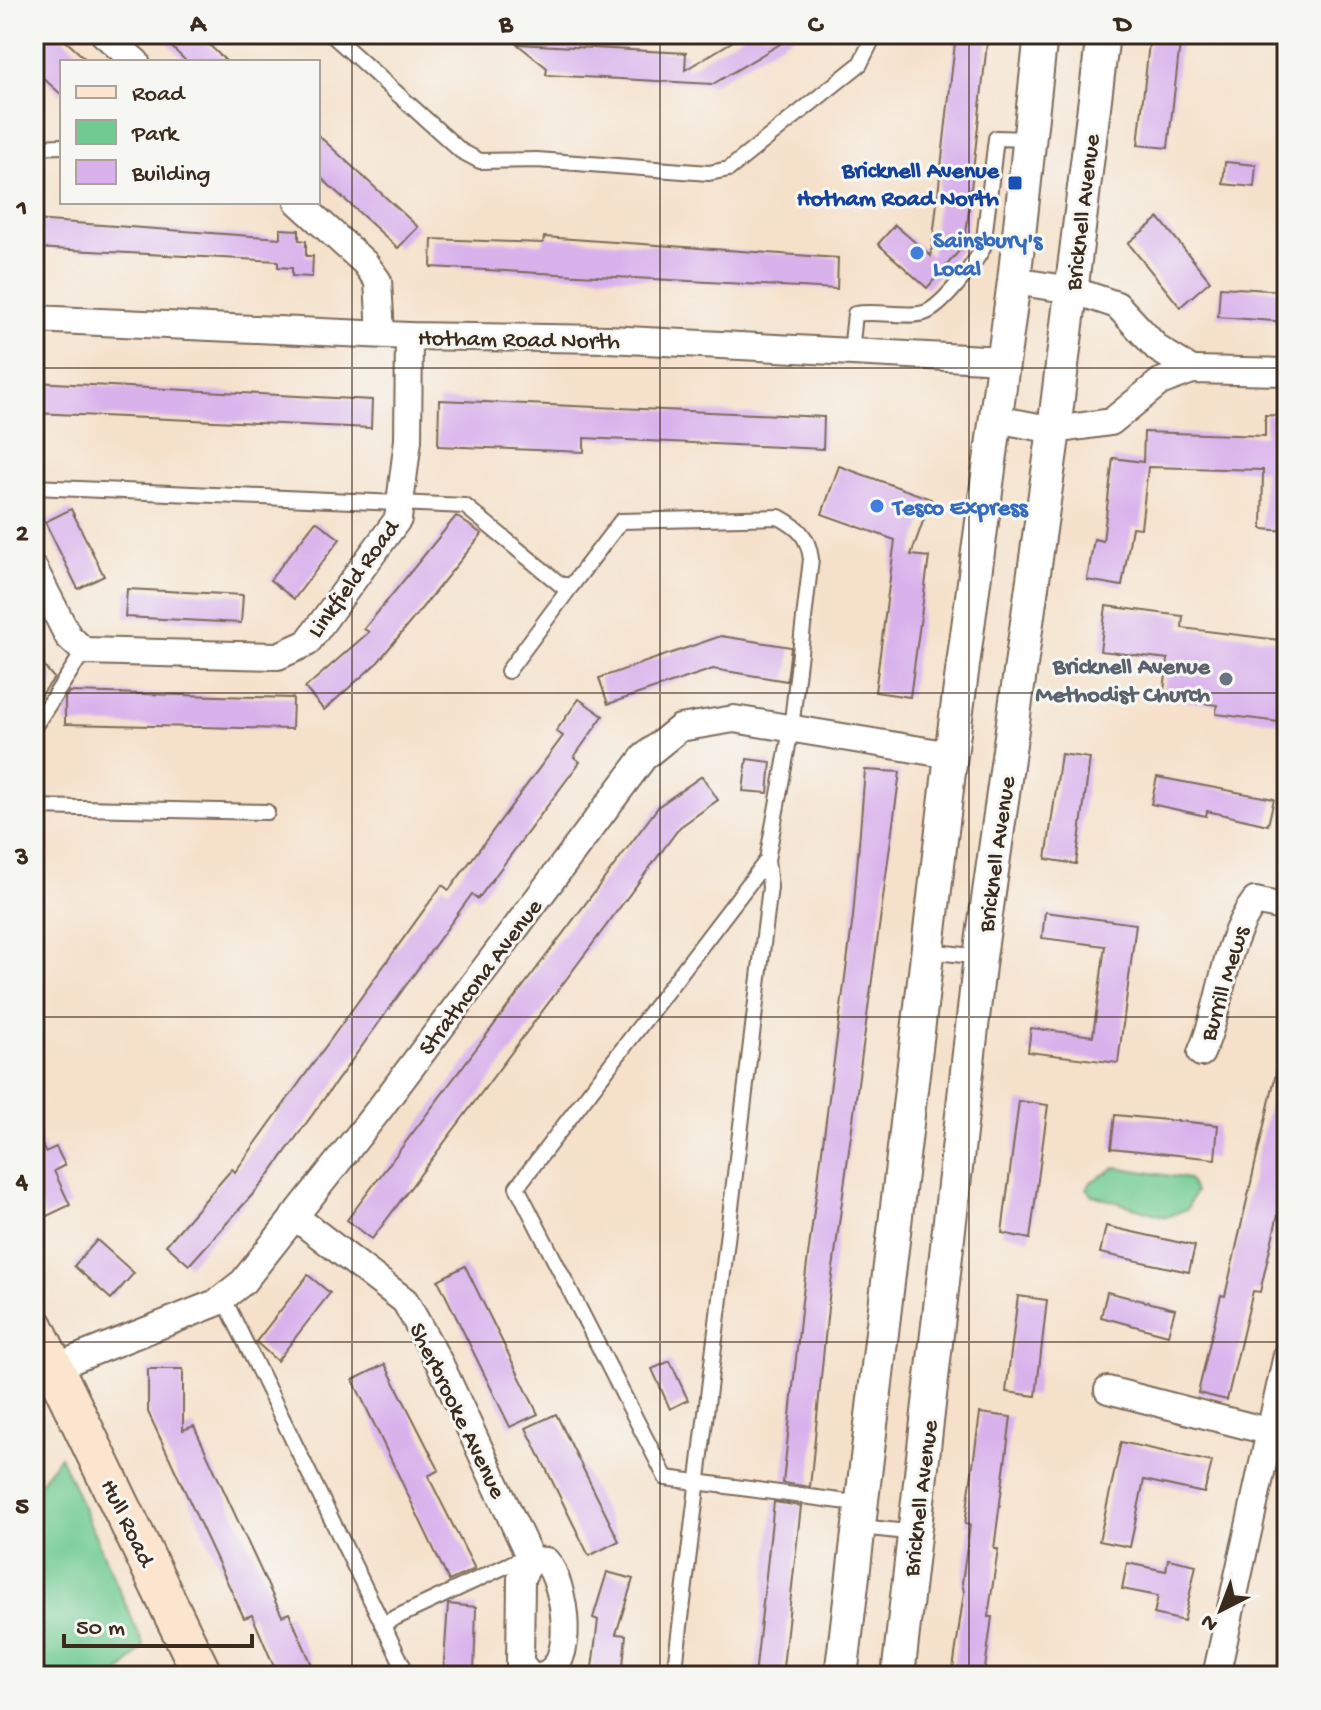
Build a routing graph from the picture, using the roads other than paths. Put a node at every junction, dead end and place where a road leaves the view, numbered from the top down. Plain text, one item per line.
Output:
1 (104, 34) edge
2 (331, 34) edge
3 (875, 34) edge
4 (1041, 34) edge
5 (1103, 34) edge
6 (134, 60) edge
7 (1030, 139) junction
8 (60, 146) edge
9 (34, 147) edge
10 (300, 204) edge
11 (1014, 281) junction
12 (1072, 290) junction
13 (34, 319) edge
14 (381, 334) junction
15 (409, 336) junction
16 (851, 352) junction
17 (1003, 360) junction
18 (1192, 370) junction
19 (1287, 372) edge
20 (996, 419) junction
21 (1054, 430) junction
22 (34, 487) edge
23 (401, 504) junction
24 (34, 569) edge
25 (572, 585) junction
26 (84, 651) junction
27 (508, 671) dead end
28 (34, 727) edge
29 (791, 729) junction
30 (951, 755) junction
31 (34, 807) edge
32 (267, 812) dead end
33 (767, 860) junction
34 (1287, 908) edge
35 (929, 951) junction
36 (980, 957) junction
37 (1201, 1053) dead end
38 (294, 1216) junction
39 (224, 1299) junction
40 (34, 1326) edge
41 (1286, 1363) edge
42 (55, 1367) junction
43 (1108, 1390) dead end
44 (1271, 1432) junction
45 (700, 1482) junction
46 (862, 1516) junction
47 (916, 1533) junction
48 (530, 1558) junction
49 (382, 1624) junction
50 (203, 1676) edge
51 (408, 1676) edge
52 (531, 1676) edge
53 (539, 1676) edge
54 (674, 1676) edge
55 (841, 1676) edge
56 (898, 1676) edge
57 (1216, 1676) edge

1 - 6 street
2 - 3 lane
4 - 7 street
5 - 12 street, Bricknell Avenue
7 - 11 street
7 - 16 lane
8 - 9 lane
10 - 14 street
11 - 12 street
11 - 17 street
12 - 18 street
12 - 21 street, Bricknell Avenue
13 - 14 street, Hotham Road North
14 - 15 street, Hotham Road North
15 - 16 street, Hotham Road North
15 - 23 street, Linkfield Road
16 - 17 street, Hotham Road North
17 - 20 street
18 - 19 street
18 - 21 street
20 - 21 street
20 - 30 street
21 - 36 street, Bricknell Avenue
22 - 23 lane
23 - 25 lane
23 - 26 street, Linkfield Road
24 - 26 street
25 - 27 lane
25 - 29 lane
26 - 28 lane
29 - 30 street, Strathcona Avenue
29 - 33 lane
29 - 38 street, Strathcona Avenue
30 - 35 street
31 - 32 lane
33 - 45 lane
33 - 45 lane
34 - 37 street, Burrill Mews
35 - 36 lane
35 - 46 street
36 - 47 street, Bricknell Avenue
38 - 39 street, Strathcona Avenue
38 - 48 street, Sherbrooke Avenue
39 - 42 street, Strathcona Avenue
39 - 49 lane
40 - 42 main road, Hull Road
41 - 44 street
42 - 50 main road, Hull Road
43 - 44 street
44 - 57 street
45 - 46 lane
45 - 54 lane
46 - 47 lane
46 - 55 street
47 - 56 street, Bricknell Avenue
48 - 49 lane
48 - 52 street
48 - 53 street, Sherbrooke Avenue
49 - 51 lane

